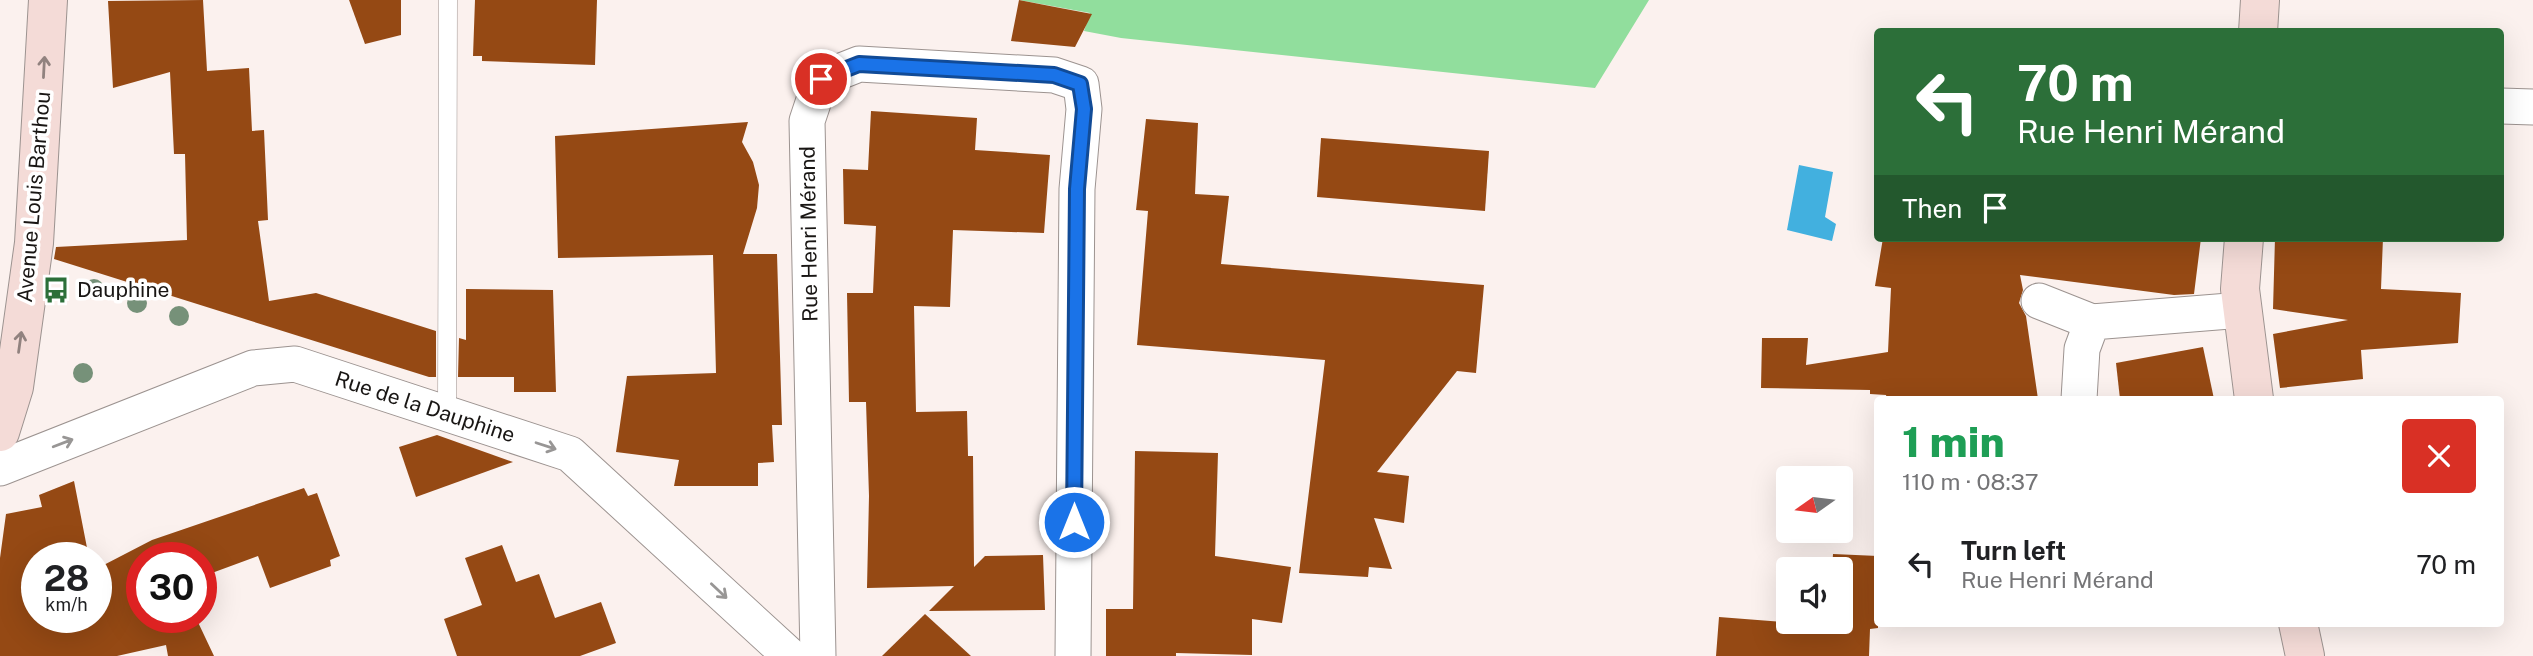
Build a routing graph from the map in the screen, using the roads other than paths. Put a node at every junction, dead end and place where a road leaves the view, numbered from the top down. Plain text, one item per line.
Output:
1 (48, 0) edge
2 (448, 0) edge
3 (2260, 0) edge
4 (2258, 28) edge
5 (2504, 106) edge
6 (2533, 107) edge
7 (2244, 242) edge
8 (2039, 301) dead end
9 (2242, 310) junction
10 (2092, 322) junction
11 (7, 386) edge
12 (2080, 396) edge
13 (2254, 396) edge
14 (447, 414) junction
15 (0, 432) edge
16 (0, 468) edge
17 (2299, 627) edge
18 (790, 656) edge
19 (818, 656) edge
20 (1073, 656) edge
21 (2305, 656) edge

11 -> 1 street, Avenue Louis Barthou
2 - 14 lane
3 - 4 street
5 - 6 street
7 - 9 street
8 - 10 street
9 - 10 street
9 - 13 street
10 - 12 street
11 - 15 street, Avenue Louis Barthou
16 -> 14 street, Rue de la Dauphine
14 -> 18 street, Rue de la Dauphine
17 - 21 street
19 - 20 street, Rue Henri Mérand

